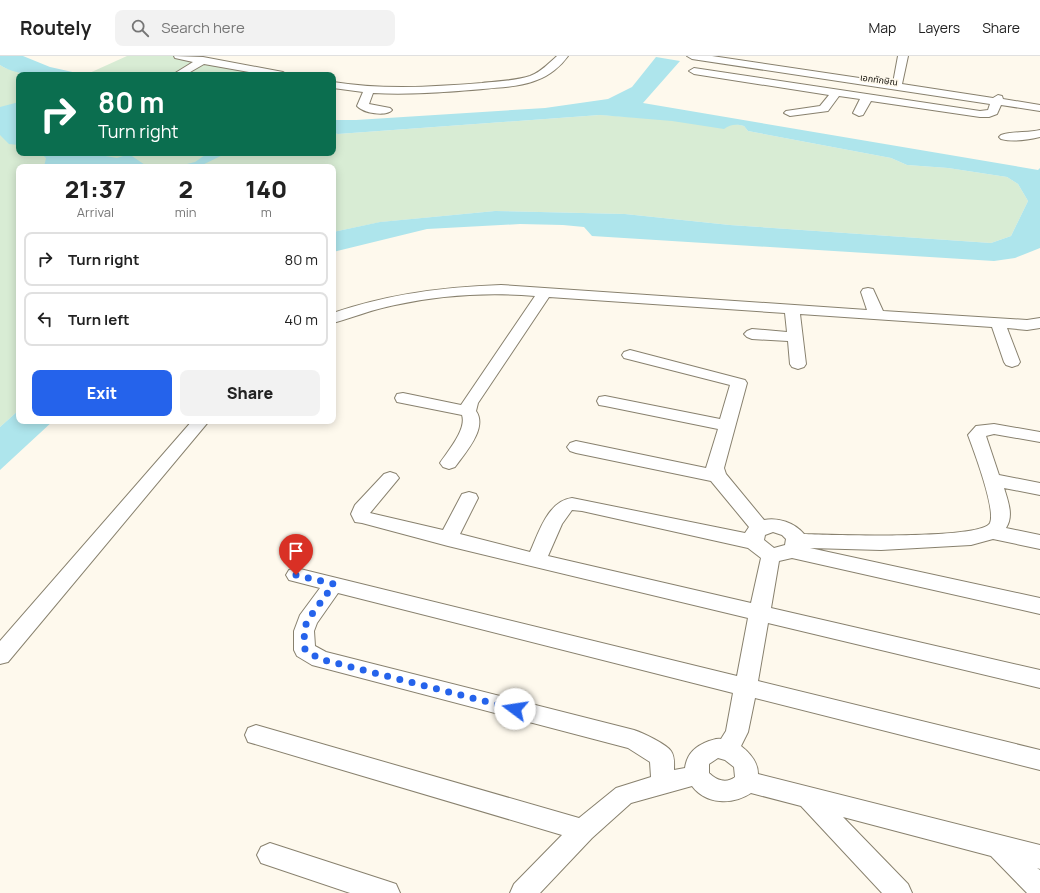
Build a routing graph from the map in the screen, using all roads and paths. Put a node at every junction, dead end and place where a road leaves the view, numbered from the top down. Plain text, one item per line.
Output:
1 (179, 56) edge
2 (563, 56) edge
3 (692, 56) edge
4 (719, 56) edge
5 (903, 56) edge
6 (203, 60) junction
7 (736, 61) junction
8 (694, 71) dead end
9 (182, 72) edge
10 (267, 72) edge
11 (726, 76) junction
12 (898, 83) junction
13 (336, 85) edge
14 (369, 90) junction
15 (836, 93) junction
16 (867, 97) junction
17 (997, 100) junction
18 (1040, 104) edge
19 (1040, 108) edge
20 (386, 110) dead end
21 (790, 113) dead end
22 (859, 113) dead end
23 (1040, 133) edge
24 (1005, 137) dead end
25 (545, 292) junction
26 (868, 292) dead end
27 (792, 308) junction
28 (877, 315) junction
29 (336, 317) edge
30 (998, 323) junction
31 (1040, 323) edge
32 (752, 334) dead end
33 (795, 337) junction
34 (630, 355) dead end
35 (1012, 362) dead end
36 (798, 364) dead end
37 (403, 398) dead end
38 (605, 401) dead end
39 (468, 411) junction
40 (198, 424) edge
41 (726, 424) junction
42 (1040, 437) edge
43 (576, 447) dead end
44 (449, 463) dead end
45 (717, 476) junction
46 (390, 478) dead end
47 (992, 480) junction
48 (1040, 489) edge
49 (468, 498) dead end
50 (993, 532) junction
51 (448, 539) junction
52 (762, 541) junction
53 (1040, 542) edge
54 (794, 546) junction
55 (536, 560) junction
56 (296, 575) dead end
57 (334, 584) junction
58 (1040, 606) edge
59 (760, 614) junction
60 (0, 656) edge
61 (1040, 679) edge
62 (746, 687) junction
63 (256, 735) dead end
64 (727, 750) junction
65 (1040, 760) edge
66 (698, 774) junction
67 (746, 781) junction
68 (663, 783) junction
69 (808, 797) junction
70 (583, 830) junction
71 (998, 846) junction
72 (270, 855) dead end
73 (1040, 857) edge
74 (1040, 888) edge
75 (387, 893) edge
76 (523, 893) edge
77 (898, 893) edge

1 - 6 street
2 - 14 street
3 - 7 street
4 - 7 street, เอกทักษิณ
5 - 12 street
6 - 9 street
6 - 10 street
7 - 11 street
7 - 12 street, เอกทักษิณ
7 - 17 street
8 - 11 street
11 - 15 street
12 - 17 street, เอกทักษิณ
13 - 14 street
14 - 20 street
15 - 16 street
15 - 21 street
16 - 17 street
16 - 22 street
17 - 18 street, เอกทักษิณ
17 - 19 street
23 - 24 street
25 - 27 street
25 - 29 street
25 - 39 street
26 - 28 street
27 - 28 street
27 - 33 street
28 - 30 street
30 - 31 street
30 - 35 street
32 - 33 street
33 - 36 street
34 - 41 street
37 - 39 street
38 - 41 street
39 - 44 street
40 - 60 street
41 - 45 street
42 - 47 street
43 - 45 street
45 - 52 street
46 - 51 street
47 - 48 street
47 - 50 street
49 - 51 street
50 - 53 street
50 - 54 street
51 - 55 street
52 - 54 street
52 - 54 street
52 - 55 street
52 - 59 street
54 - 58 street
55 - 59 street
56 - 57 street
57 - 62 street
57 - 68 street
59 - 61 street
59 - 62 street
62 - 64 street
62 - 65 street
63 - 70 street
64 - 66 street
64 - 67 street
66 - 67 street
66 - 68 street
67 - 69 street
68 - 70 street
69 - 71 street
69 - 77 street
70 - 76 street
71 - 73 street
71 - 74 street
72 - 75 street

